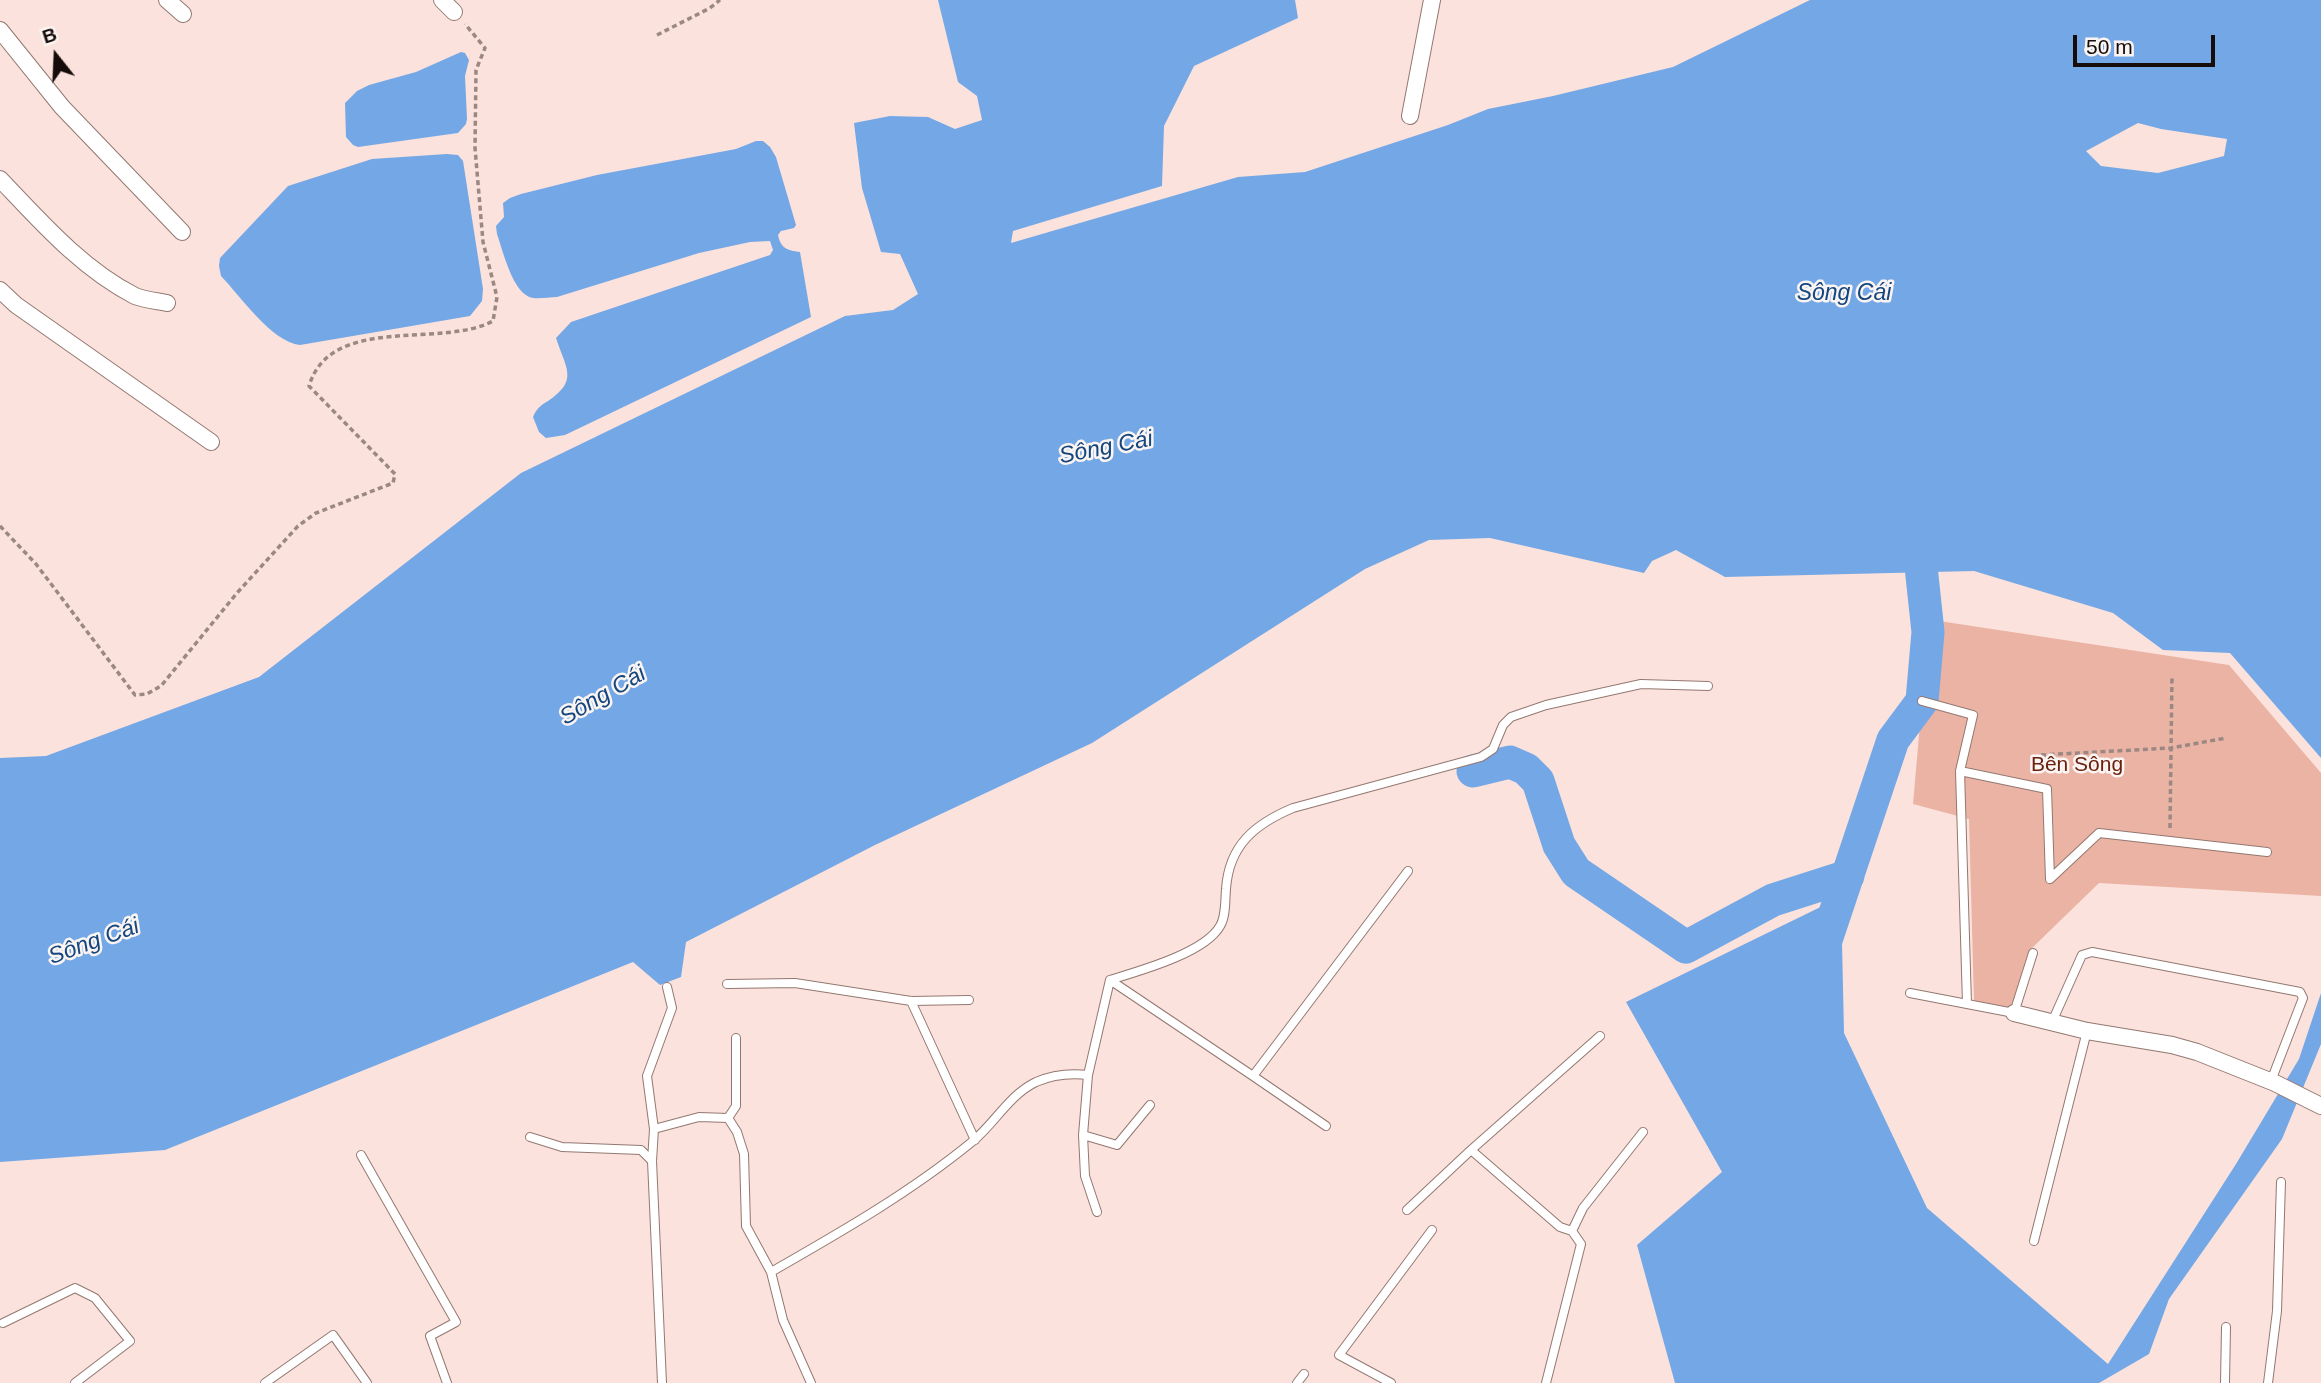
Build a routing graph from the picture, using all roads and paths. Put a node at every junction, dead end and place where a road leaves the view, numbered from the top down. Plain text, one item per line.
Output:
1 (167, 0) edge
2 (442, 0) edge
3 (720, 0) edge
4 (1432, 0) edge
5 (454, 12) joint
6 (183, 14) dead end
7 (0, 30) edge
8 (657, 35) dead end
9 (1410, 116) dead end
10 (0, 179) edge
11 (182, 232) dead end
12 (0, 290) edge
13 (167, 303) dead end
14 (211, 442) dead end
15 (0, 526) edge
16 (2172, 675) dead end
17 (1708, 685) dead end
18 (1922, 701) dead end
19 (2226, 738) dead end
20 (2171, 748) junction
21 (2042, 755) dead end
22 (1960, 771) junction
23 (2170, 841) junction
24 (2267, 852) dead end
25 (1408, 871) dead end
26 (2033, 953) dead end
27 (1110, 980) junction
28 (727, 984) dead end
29 (667, 988) dead end
30 (1910, 993) dead end
31 (969, 1000) dead end
32 (911, 1001) junction
33 (1967, 1004) junction
34 (2014, 1013) junction
35 (2052, 1022) junction
36 (2087, 1031) junction
37 (1600, 1036) dead end
38 (736, 1038) dead end
39 (1088, 1075) junction
40 (1253, 1076) junction
41 (2273, 1082) junction
42 (1150, 1105) dead end
43 (2319, 1105) edge
44 (728, 1118) junction
45 (1326, 1126) dead end
46 (654, 1129) junction
47 (1643, 1132) dead end
48 (1083, 1135) junction
49 (530, 1137) dead end
50 (975, 1140) junction
51 (1471, 1150) junction
52 (361, 1155) dead end
53 (652, 1161) junction
54 (2281, 1182) dead end
55 (1407, 1210) dead end
56 (1097, 1212) dead end
57 (1432, 1230) dead end
58 (1572, 1231) junction
59 (2034, 1241) dead end
60 (771, 1272) junction
61 (3, 1323) dead end
62 (2226, 1327) dead end
63 (1304, 1374) dead end
64 (75, 1383) edge
65 (265, 1383) edge
66 (367, 1383) edge
67 (447, 1383) edge
68 (662, 1383) edge
69 (811, 1383) edge
70 (1297, 1383) edge
71 (1391, 1383) edge
72 (1546, 1383) edge
73 (2225, 1383) edge
74 (2268, 1383) edge

1 - 6 street
2 - 5 street
3 - 8 path
4 - 9 street
5 - 15 path
7 - 11 street
10 - 13 street
12 - 14 street
16 - 20 path
17 - 27 lane
18 - 22 lane
19 - 20 path
20 - 21 path
20 - 23 path
22 - 23 lane
22 - 33 lane
23 - 24 lane
25 - 40 lane
26 - 34 lane
27 - 39 lane
27 - 40 lane
28 - 32 lane
29 - 46 lane
30 - 33 lane
31 - 32 lane
32 - 50 lane
33 - 34 lane
34 - 35 street
35 - 36 street
35 - 41 lane
36 - 41 street
36 - 59 lane
37 - 51 lane
38 - 44 lane
39 - 48 lane
39 - 50 lane
40 - 45 lane
41 - 43 street
42 - 48 lane
44 - 46 lane
44 - 60 lane
46 - 53 lane
47 - 58 lane
48 - 56 lane
49 - 53 lane
50 - 60 lane
51 - 55 lane
51 - 58 lane
52 - 67 lane
53 - 68 lane
54 - 74 lane
57 - 71 lane
58 - 72 lane
60 - 69 lane
61 - 64 lane
62 - 73 lane
63 - 70 lane
65 - 66 lane

